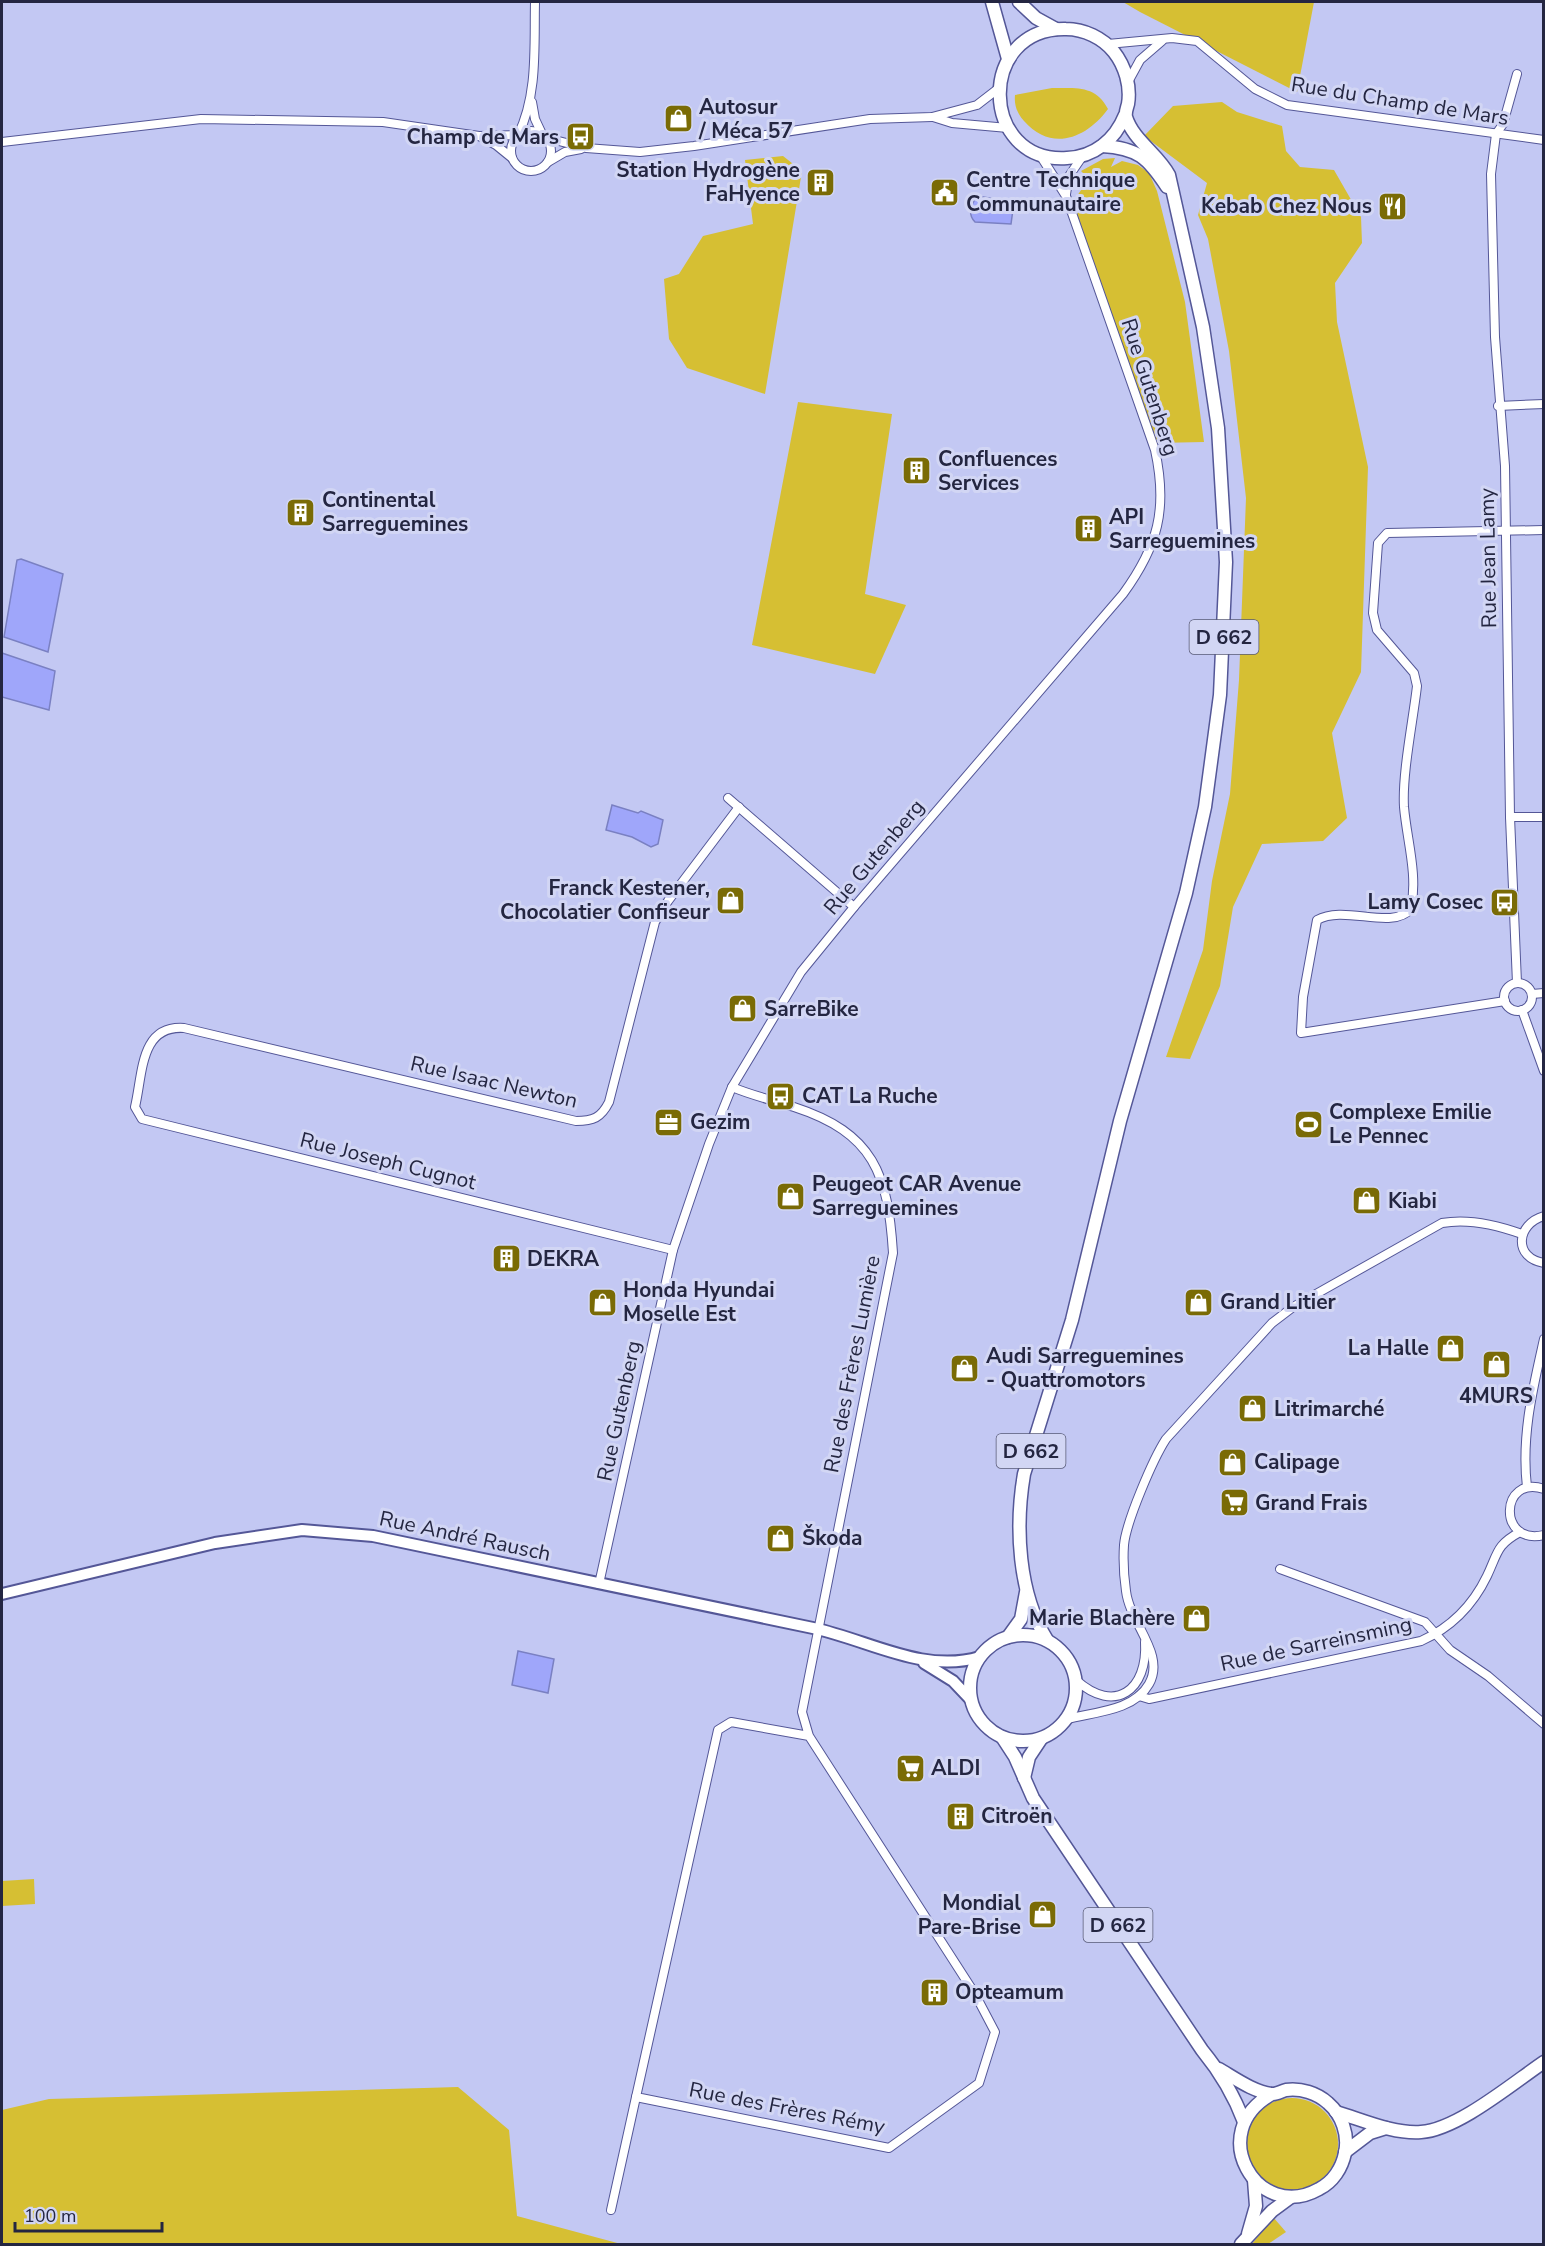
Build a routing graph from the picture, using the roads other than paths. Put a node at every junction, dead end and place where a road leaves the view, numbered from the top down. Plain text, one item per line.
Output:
1 (535, 2) edge
2 (992, 2) edge
3 (1019, 2) edge
4 (1056, 29) junction
5 (1163, 40) junction
6 (1105, 44) junction
7 (1008, 59) junction
8 (1517, 74) dead end
9 (1128, 82) junction
10 (999, 88) junction
11 (531, 97) junction
12 (1125, 115) junction
13 (932, 117) junction
14 (1008, 128) junction
15 (1496, 134) junction
16 (518, 135) junction
17 (480, 136) junction
18 (545, 136) junction
19 (1544, 140) edge
20 (2, 142) edge
21 (1102, 146) junction
22 (586, 148) junction
23 (1040, 155) junction
24 (1083, 156) junction
25 (512, 158) junction
26 (548, 162) junction
27 (1171, 193) junction
28 (1066, 196) junction
29 (1544, 404) edge
30 (1498, 406) junction
31 (1505, 530) junction
32 (1544, 530) edge
33 (728, 798) dead end
34 (739, 807) junction
35 (1510, 817) junction
36 (1544, 817) edge
37 (854, 907) junction
38 (1517, 983) junction
39 (1544, 993) edge
40 (1532, 994) junction
41 (1505, 1001) junction
42 (1522, 1010) junction
43 (1544, 1071) edge
44 (142, 1074) joint
45 (732, 1087) junction
46 (1544, 1216) edge
47 (1522, 1234) junction
48 (673, 1250) junction
49 (1544, 1263) edge
50 (1544, 1339) edge
51 (1527, 1487) junction
52 (1544, 1489) edge
53 (1520, 1532) junction
54 (1544, 1535) edge
55 (1280, 1569) dead end
56 (599, 1584) junction
57 (1027, 1586) junction
58 (2, 1594) edge
59 (818, 1629) junction
60 (1437, 1634) junction
61 (1008, 1637) junction
62 (1047, 1640) junction
63 (1144, 1641) junction
64 (980, 1657) junction
65 (918, 1659) junction
66 (1076, 1680) junction
67 (1139, 1696) junction
68 (971, 1700) junction
69 (1067, 1719) junction
70 (1544, 1724) edge
71 (808, 1736) junction
72 (1002, 1737) junction
73 (1041, 1739) junction
74 (1024, 1779) junction
75 (1544, 2062) edge
76 (1217, 2068) junction
77 (1272, 2094) junction
78 (636, 2097) junction
79 (1336, 2112) junction
80 (1244, 2122) junction
81 (1387, 2128) junction
82 (1345, 2152) junction
83 (1254, 2180) junction
84 (1291, 2197) junction
85 (611, 2210) dead end
86 (1244, 2241) edge

1 - 11 street
2 - 7 main road
3 - 4 main road
4 - 6 main road
4 - 7 main road
5 - 6 street, Rue du Champ de Mars
5 - 9 street
5 - 15 street, Rue du Champ de Mars
6 - 9 main road
7 - 10 main road
8 - 15 street, Rue Jean Lamy
9 - 12 main road
10 - 13 street
10 - 14 main road
11 - 16 street
11 - 18 street
12 - 21 main road
12 - 27 main road, D 662
13 - 14 street
13 - 22 street
14 - 23 main road
15 - 19 street, Rue du Champ de Mars
15 - 30 street, Rue Jean Lamy
16 - 17 street
16 - 18 street
16 - 25 street
17 - 20 street
17 - 25 street
18 - 22 street
18 - 26 street
21 - 24 main road
21 - 27 main road, D 662
22 - 26 street
23 - 24 main road
23 - 28 street, Rue Gutenberg
24 - 28 street
25 - 26 street
27 - 57 main road, D 662
28 - 37 street, Rue Gutenberg
29 - 30 street
30 - 31 street, Rue Jean Lamy
31 - 32 street
31 - 35 street, Rue Jean Lamy
31 - 41 street
33 - 34 street
34 - 37 street
34 - 44 street, Rue Isaac Newton
35 - 36 street
35 - 38 street, Rue Jean Lamy
37 - 45 street, Rue Gutenberg
38 - 40 street
38 - 41 street
39 - 40 street
40 - 42 street
41 - 42 street
42 - 43 street
44 - 48 street, Rue Joseph Cugnot
45 - 48 street, Rue Gutenberg
45 - 59 street, Rue des Frères Lumière
46 - 47 street
47 - 49 street
47 - 63 street
48 - 56 street, Rue Gutenberg
50 - 51 street
51 - 52 street
51 - 53 street
53 - 54 street
53 - 60 street
55 - 60 street
56 - 58 street, Rue André Rausch
56 - 59 street, Rue André Rausch
57 - 61 main road, D 662
57 - 62 main road, D 662
59 - 65 street, Rue André Rausch
59 - 71 street, Rue des Frères Rémy
60 - 67 street, Rue de Sarreinsming
60 - 70 street, Rue de Sarreinsming
61 - 62 main road
61 - 64 main road
62 - 66 main road
63 - 66 street
63 - 67 street
64 - 65 street, Rue André Rausch
64 - 68 main road
65 - 68 street, Rue André Rausch
66 - 69 main road
67 - 69 street, Rue de Sarreinsming
68 - 72 main road
69 - 73 main road
71 - 78 street
71 - 78 street, Rue des Frères Rémy
72 - 73 main road
72 - 74 main road, D 662
73 - 74 main road
74 - 76 main road, D 662
75 - 81 main road
76 - 77 main road, D 662
76 - 80 main road, D 662
77 - 79 main road
77 - 80 main road
78 - 85 street
79 - 81 main road
79 - 82 main road
80 - 83 main road
81 - 82 main road
82 - 84 main road
83 - 84 main road
83 - 86 main road
84 - 86 main road

